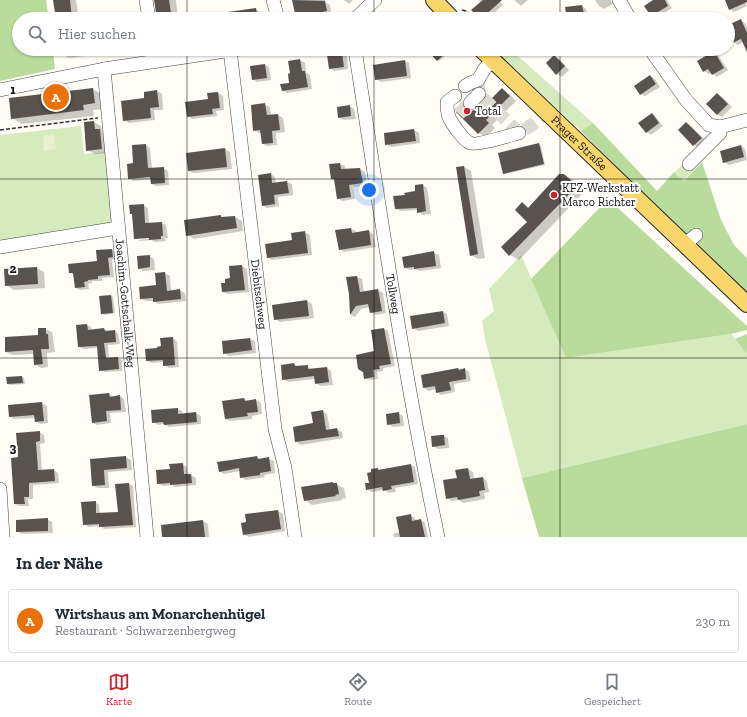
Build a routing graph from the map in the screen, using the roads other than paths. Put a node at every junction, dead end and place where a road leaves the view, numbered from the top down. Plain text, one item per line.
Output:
1 (146, 0) edge
2 (273, 0) edge
3 (375, 0) edge
4 (434, 0) edge
5 (619, 0) edge
6 (148, 12) edge
7 (276, 12) edge
8 (362, 12) edge
9 (453, 12) edge
10 (626, 12) edge
11 (150, 56) edge
12 (235, 56) edge
13 (356, 56) edge
14 (489, 56) edge
15 (655, 56) edge
16 (493, 60) junction
17 (104, 69) junction
18 (465, 86) dead end
19 (0, 90) edge
20 (455, 96) dead end
21 (747, 120) edge
22 (720, 126) junction
23 (519, 133) dead end
24 (689, 164) dead end
25 (118, 228) junction
26 (0, 247) edge
27 (747, 304) edge
28 (0, 489) edge
29 (3, 537) edge
30 (148, 537) edge
31 (295, 537) edge
32 (438, 537) edge

1 - 6 street
2 - 7 street
3 - 8 street
4 - 9 main road
5 - 10 street
11 - 17 street
12 - 31 street, Diebitschweg
13 - 32 street, Tollweg
14 - 16 main road, Prager Straße
15 - 22 street
16 - 18 street
16 - 27 main road, Prager Straße
17 - 19 street
17 - 25 street, Joachim-Gottschalk-Weg
20 - 23 street
21 - 22 street
22 - 24 street
25 - 26 street
25 - 30 street, Joachim-Gottschalk-Weg
28 - 29 street

